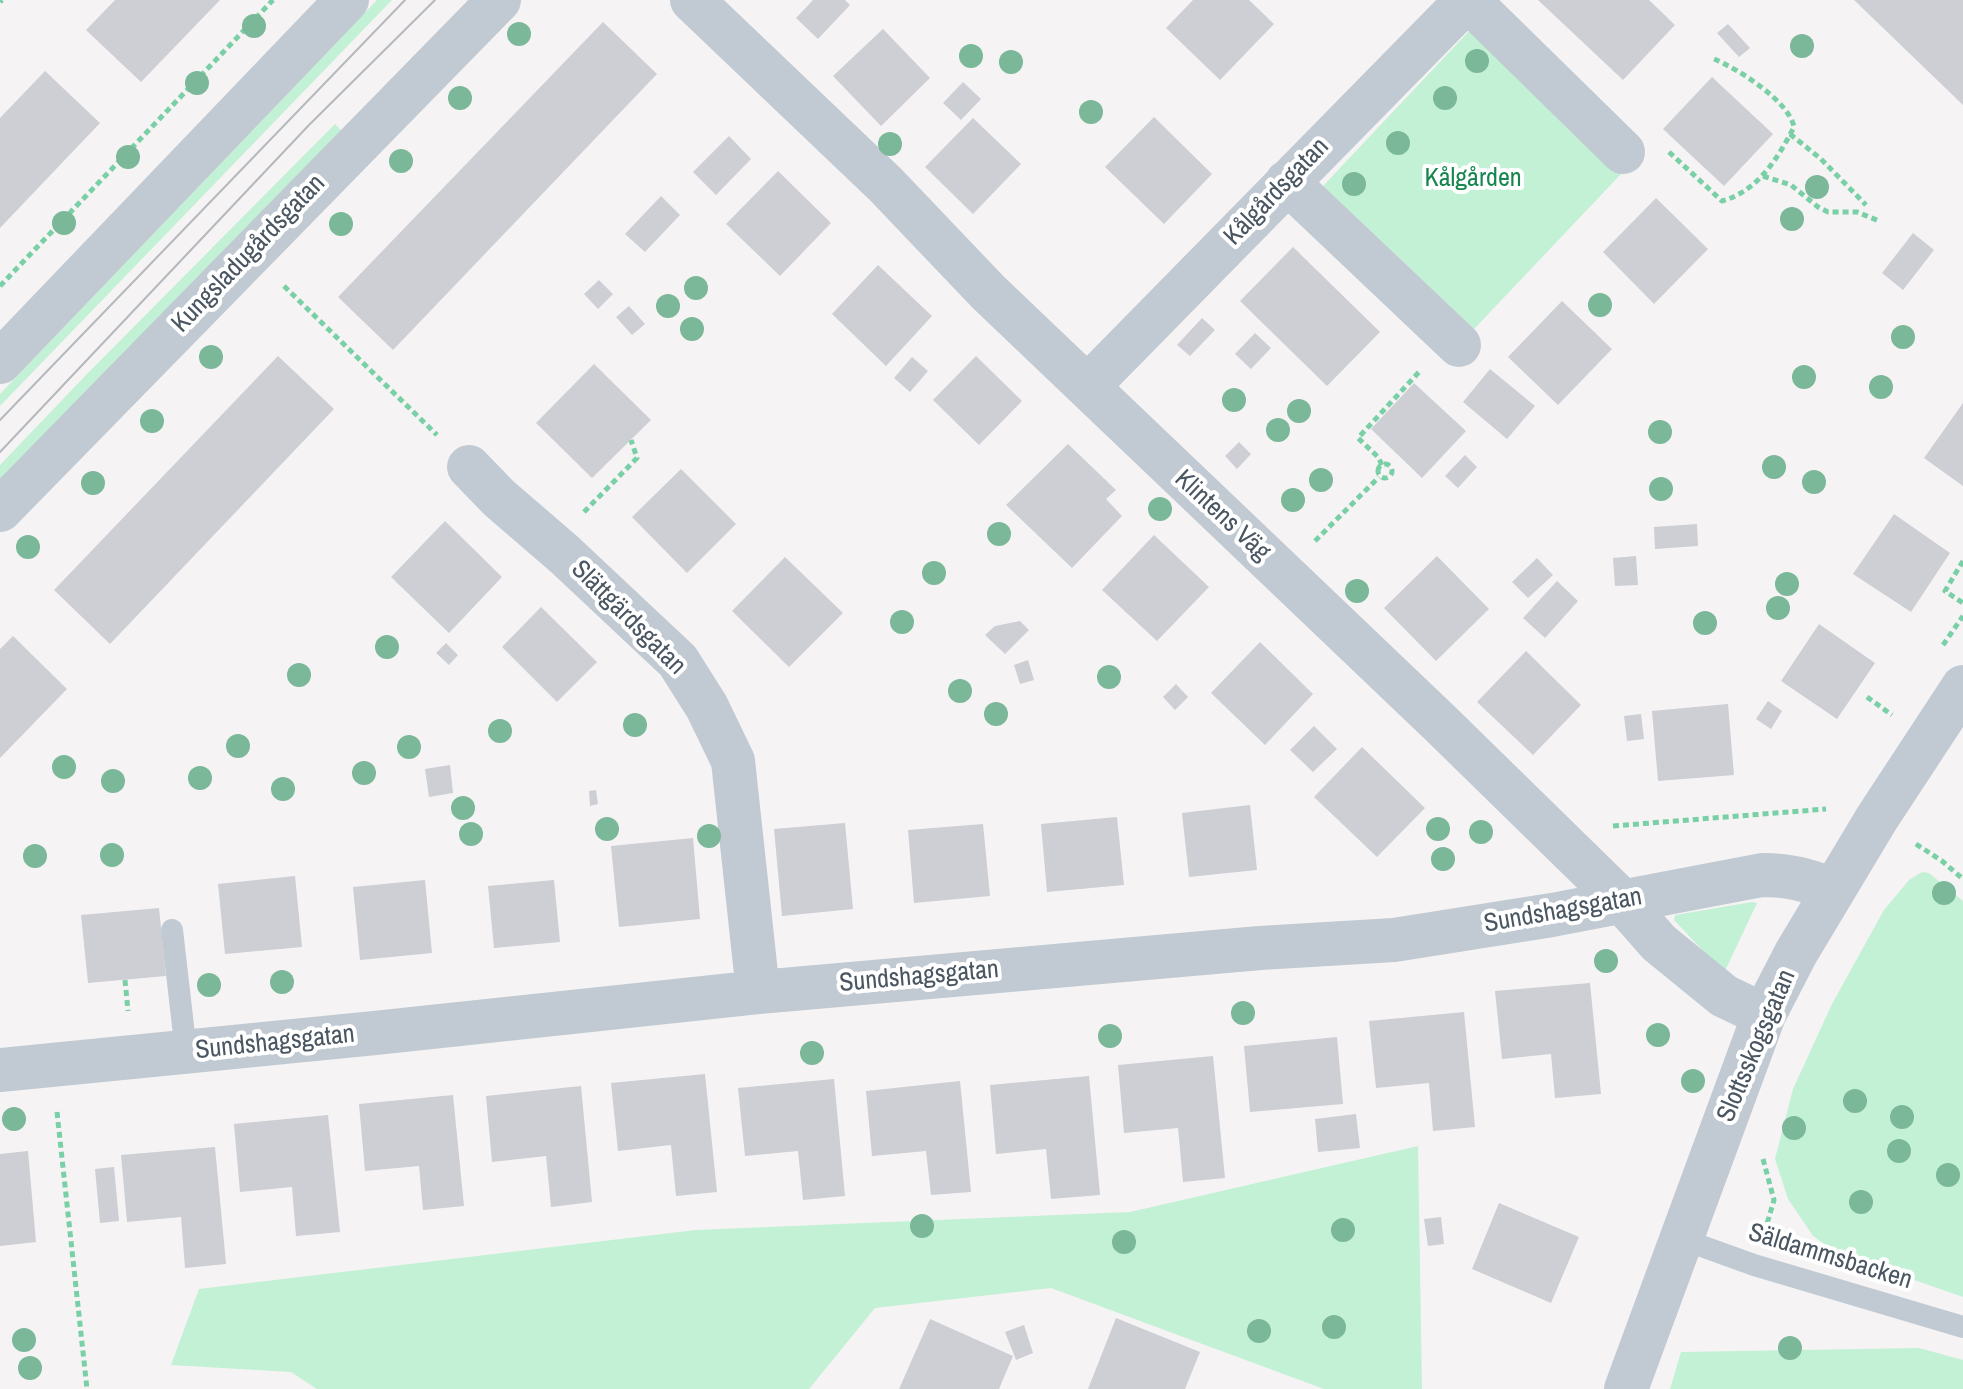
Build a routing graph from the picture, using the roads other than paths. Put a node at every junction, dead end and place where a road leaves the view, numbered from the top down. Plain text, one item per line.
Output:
1 (347, 0) edge
2 (499, 0) edge
3 (692, 0) edge
4 (1468, 0) edge
5 (1623, 152) dead end
6 (1287, 182) junction
7 (1455, 341) road end
8 (0, 362) edge
9 (1088, 386) junction
10 (469, 467) road end
11 (0, 510) edge
12 (1963, 687) edge
13 (1833, 890) junction
14 (1621, 900) junction
15 (172, 930) dead end
16 (758, 992) junction
17 (1764, 1015) junction
18 (186, 1052) junction
19 (0, 1070) edge
20 (1682, 1239) junction
21 (1963, 1327) edge
22 (1626, 1389) edge

1 - 8 street
2 - 11 street, Kungsladugårdsgatan
3 - 9 street, Klintens Väg
4 - 5 street
4 - 6 street, Kålgårdsgatan
6 - 7 street
6 - 9 street, Kålgårdsgatan
9 - 14 street, Klintens Väg
10 - 16 street, Slättgärdsgatan
12 - 13 street, Slottsskogsgatan
13 - 14 street, Sundshagsgatan
13 - 17 street, Slottsskogsgatan
14 - 16 street, Sundshagsgatan
14 - 17 street, Klintens Väg
15 - 18 lane
16 - 18 street, Sundshagsgatan
17 - 20 street, Slottsskogsgatan
18 - 19 street, Sundshagsgatan
20 - 21 lane, Säldammsbacken
20 - 22 street, Slottsskogsgatan

